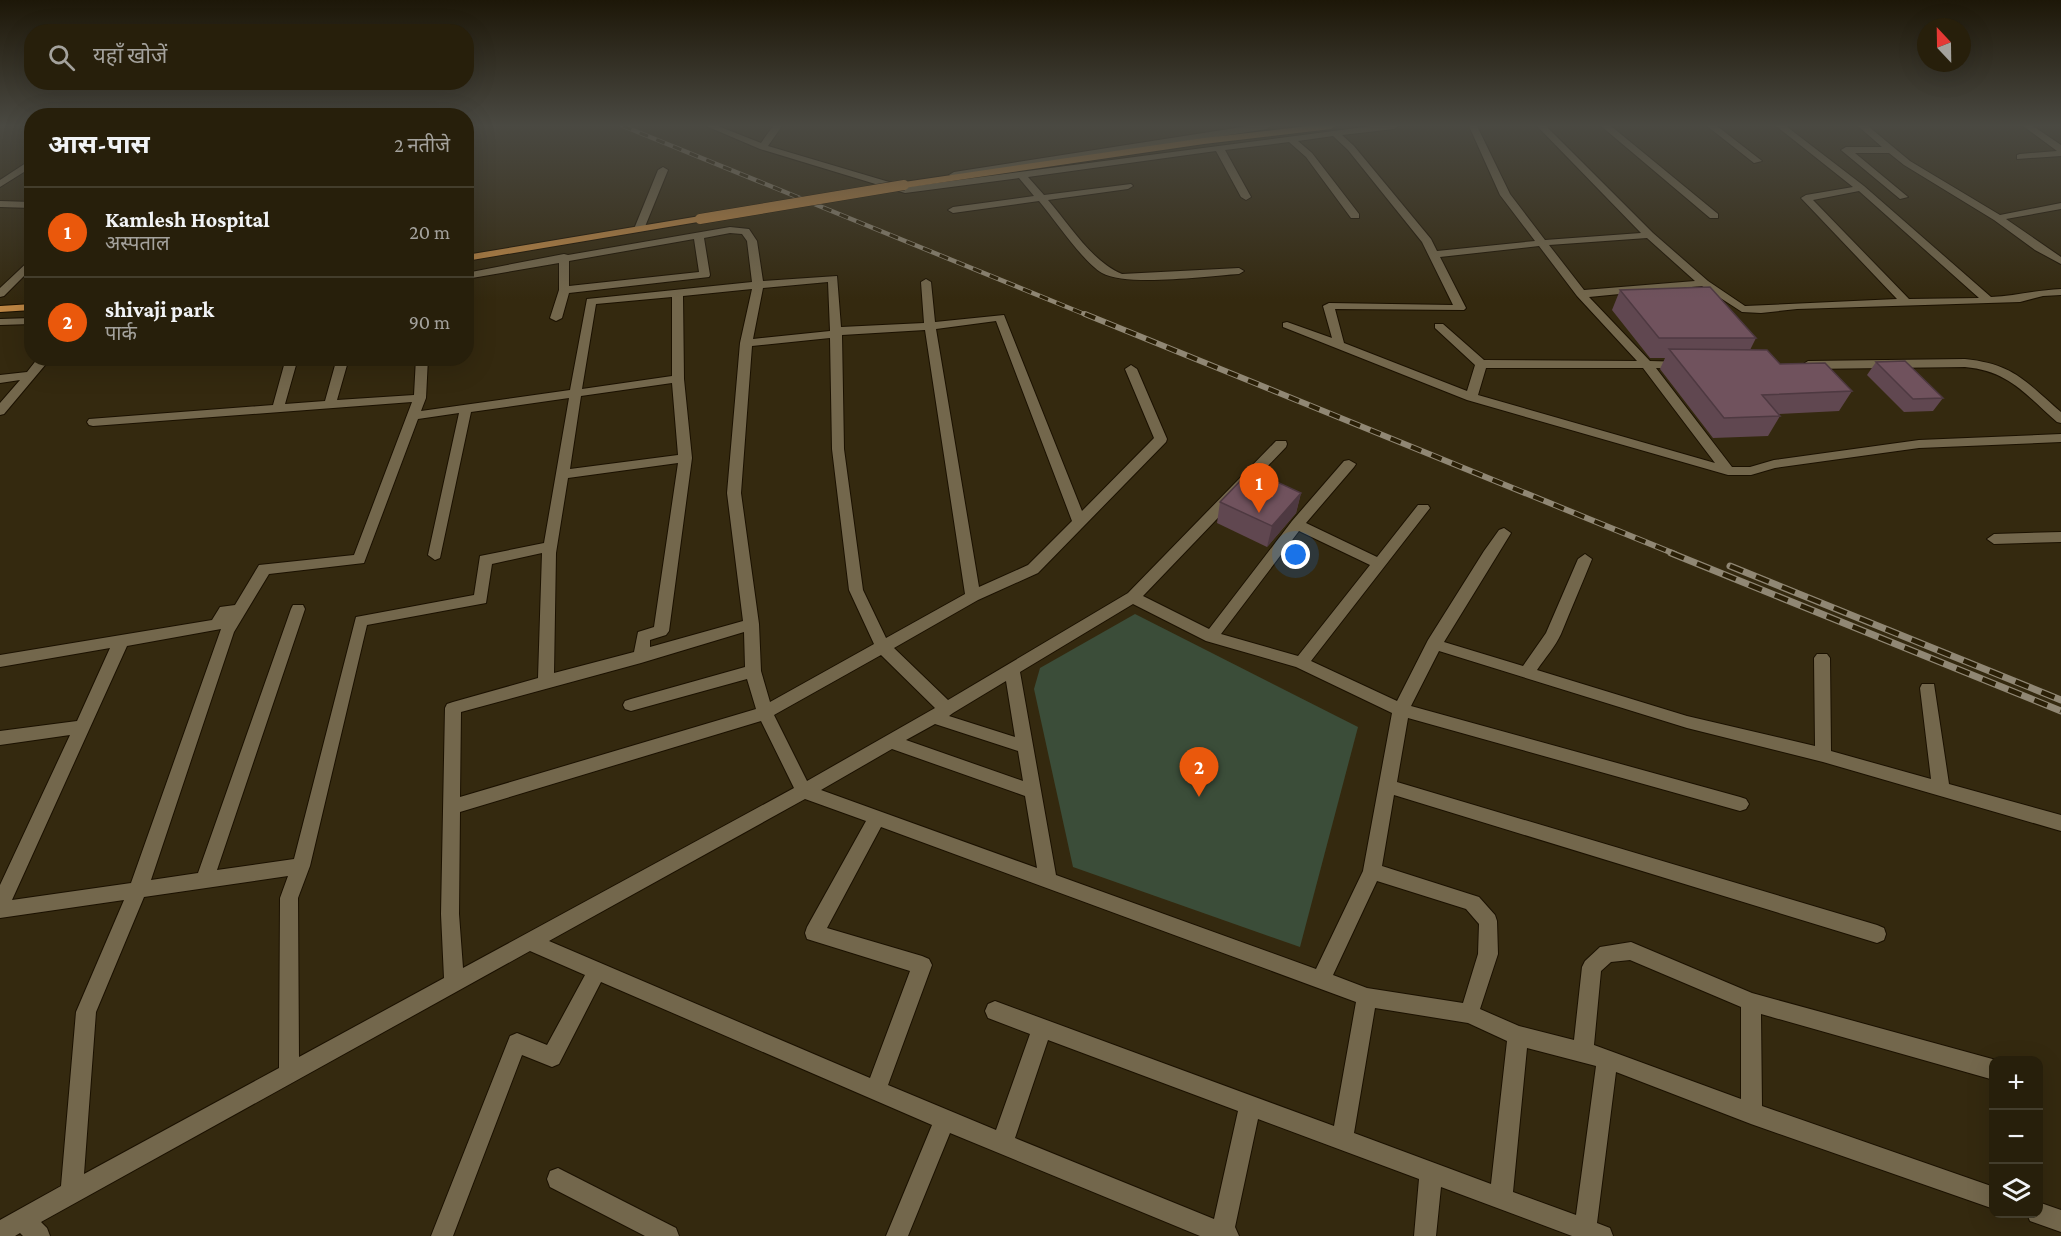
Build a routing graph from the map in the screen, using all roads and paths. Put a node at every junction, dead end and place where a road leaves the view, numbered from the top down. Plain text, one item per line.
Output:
1 (657, 184) edge
2 (888, 184) edge
3 (900, 184) edge
4 (913, 184) edge
5 (962, 184) edge
6 (1029, 184) edge
7 (1239, 184) edge
8 (1331, 184) edge
9 (1380, 184) edge
10 (1500, 184) edge
11 (1598, 184) edge
12 (1675, 184) edge
13 (1855, 184) edge
14 (1887, 184) edge
15 (1942, 184) edge
16 (892, 185) junction
17 (1128, 186) dead end
18 (1861, 188) junction
19 (1246, 197) dead end
20 (1903, 197) dead end
21 (1040, 198) junction
22 (0, 204) edge
23 (24, 205) edge
24 (2061, 206) edge
25 (953, 210) dead end
26 (1355, 216) dead end
27 (1714, 216) dead end
28 (1998, 218) junction
29 (639, 229) junction
30 (698, 235) junction
31 (1649, 235) junction
32 (1542, 243) junction
33 (1434, 255) junction
34 (474, 257) edge
35 (564, 257) junction
36 (2061, 261) edge
37 (24, 269) edge
38 (1239, 272) dead end
39 (474, 274) edge
40 (927, 282) dead end
41 (1704, 283) junction
42 (758, 286) junction
43 (564, 290) junction
44 (2061, 292) edge
45 (677, 293) junction
46 (0, 294) edge
47 (1581, 294) junction
48 (1987, 299) junction
49 (1906, 302) junction
50 (24, 308) edge
51 (0, 309) edge
52 (556, 318) dead end
53 (24, 321) edge
54 (0, 322) edge
55 (1287, 325) dead end
56 (930, 326) junction
57 (1439, 326) dead end
58 (836, 334) junction
59 (746, 343) junction
60 (1339, 345) junction
61 (1481, 364) junction
62 (1647, 364) junction
63 (1691, 365) edge
64 (1792, 365) edge
65 (38, 366) edge
66 (290, 366) edge
67 (341, 366) edge
68 (422, 366) edge
69 (1131, 369) dead end
70 (31, 375) junction
71 (0, 379) edge
72 (678, 379) junction
73 (577, 393) junction
74 (1471, 397) junction
75 (420, 398) junction
76 (330, 405) junction
77 (278, 408) junction
78 (466, 408) junction
79 (0, 411) edge
80 (413, 416) junction
81 (2061, 419) edge
82 (93, 422) dead end
83 (2061, 438) edge
84 (1281, 444) dead end
85 (685, 458) junction
86 (1349, 464) dead end
87 (1728, 471) junction
88 (564, 474) junction
89 (1423, 508) dead end
90 (1079, 522) junction
91 (1297, 524) junction
92 (1504, 533) dead end
93 (2061, 537) edge
94 (1994, 539) dead end
95 (550, 546) junction
96 (435, 555) dead end
97 (1585, 559) dead end
98 (1380, 564) junction
99 (973, 596) junction
100 (1133, 597) junction
101 (298, 609) dead end
102 (240, 610) junction
103 (751, 624) junction
104 (1211, 637) junction
105 (122, 640) junction
106 (1433, 644) junction
107 (883, 647) junction
108 (641, 657) junction
109 (1822, 658) dead end
110 (0, 661) edge
111 (1301, 663) junction
112 (1012, 669) junction
113 (753, 670) junction
114 (1528, 671) junction
115 (546, 681) junction
116 (1928, 688) dead end
117 (631, 705) dead end
118 (1401, 710) junction
119 (765, 713) junction
120 (940, 713) junction
121 (81, 727) junction
122 (0, 738) edge
123 (889, 741) junction
124 (1025, 747) junction
125 (1823, 755) junction
126 (1387, 786) junction
127 (1941, 787) junction
128 (804, 791) junction
129 (1033, 792) junction
130 (1740, 804) dead end
131 (452, 807) junction
132 (877, 818) junction
133 (2061, 823) edge
134 (301, 866) junction
135 (1372, 871) junction
136 (206, 880) junction
137 (1048, 880) junction
138 (138, 890) junction
139 (0, 908) edge
140 (1877, 934) dead end
141 (530, 942) junction
142 (597, 970) junction
143 (1322, 980) junction
144 (454, 983) junction
145 (1367, 997) junction
146 (1751, 1002) junction
147 (995, 1011) dead end
148 (1469, 1014) junction
149 (1042, 1029) junction
150 (1518, 1036) junction
151 (1583, 1054) junction
152 (1607, 1059) junction
153 (1989, 1069) edge
154 (289, 1073) junction
155 (876, 1090) junction
156 (1250, 1105) junction
157 (1751, 1113) junction
158 (945, 1120) junction
159 (1342, 1140) junction
160 (1002, 1143) junction
161 (1431, 1172) junction
162 (558, 1179) dead end
163 (72, 1192) junction
164 (1989, 1195) edge
165 (1501, 1198) junction
166 (2043, 1215) edge
167 (22, 1220) junction
168 (2061, 1221) edge
169 (0, 1232) edge
170 (1590, 1234) edge
171 (1225, 1235) edge
172 (39, 1236) edge
173 (442, 1236) edge
174 (668, 1236) edge
175 (897, 1236) edge
176 (1425, 1236) edge

1 - 29 street
2 - 16 street
3 - 16 street
4 - 29 main road, bridge
5 - 16 street
6 - 21 street
7 - 19 street
8 - 26 street
9 - 33 street
10 - 32 street
11 - 31 street
12 - 27 street
13 - 18 street
14 - 20 street
15 - 28 street
17 - 21 street
18 - 48 street
18 - 49 street
21 - 25 street
21 - 38 street
22 - 23 street
24 - 28 street
28 - 36 street
29 - 34 main road
30 - 35 street
30 - 42 street
30 - 43 street
31 - 32 street
31 - 41 street
32 - 33 street
32 - 47 street
33 - 60 street
35 - 39 street
35 - 43 street
37 - 46 street
40 - 56 street
41 - 47 street
41 - 49 street
42 - 45 street
42 - 58 street
42 - 59 street
43 - 52 street
44 - 48 street
45 - 72 street
45 - 73 street
47 - 62 street
48 - 49 street
50 - 51 main road
53 - 54 street
55 - 60 street
56 - 58 street
56 - 90 street
56 - 99 street
57 - 61 street
58 - 59 street
58 - 107 street
59 - 103 street
60 - 74 street
61 - 62 street
61 - 74 street
62 - 63 street
62 - 87 street
64 - 81 street
65 - 70 street
66 - 77 street
67 - 76 street
68 - 75 street
69 - 90 street
70 - 71 street
70 - 79 street
72 - 73 street
72 - 85 street
73 - 78 street
73 - 88 street
74 - 87 street
75 - 76 street
75 - 80 street
76 - 77 street
77 - 82 street
78 - 80 street
78 - 96 street
80 - 102 street
83 - 87 street
84 - 100 street
85 - 88 street
85 - 108 street
86 - 91 street
88 - 95 street
89 - 98 street
90 - 99 street
91 - 98 street
91 - 104 street
92 - 106 street
93 - 94 street
95 - 115 street
95 - 134 street
97 - 114 street
98 - 111 street
99 - 107 street
100 - 104 street
100 - 112 street
101 - 136 street
102 - 105 street
102 - 138 street
103 - 108 street
103 - 113 street
104 - 111 street
105 - 110 street
105 - 121 street
106 - 114 street
106 - 118 street
107 - 119 street
107 - 120 street
108 - 115 street
109 - 125 street
111 - 118 street
112 - 120 street
112 - 124 street
113 - 117 street
113 - 119 street
114 - 125 street
115 - 131 street
116 - 127 street
118 - 126 street
118 - 130 street
119 - 128 street
119 - 131 street
120 - 123 street
120 - 124 street
121 - 122 street
121 - 139 street
123 - 128 street
123 - 129 street
124 - 129 street
125 - 127 street
126 - 135 street
126 - 140 street
127 - 133 street
128 - 132 street
128 - 141 street
129 - 137 street
131 - 144 street
132 - 137 street
132 - 155 street
134 - 136 street
134 - 154 street
135 - 143 street
135 - 148 street
136 - 138 street
137 - 143 street
138 - 139 street
138 - 163 street
141 - 142 street
141 - 144 street
142 - 155 street
142 - 173 street
143 - 145 street
144 - 154 street
145 - 148 street
145 - 159 street
146 - 151 street
146 - 153 street
146 - 157 street
147 - 149 street
148 - 150 street
149 - 156 street
149 - 160 street
150 - 151 street
150 - 165 street
151 - 152 street
152 - 157 street
152 - 170 street
154 - 163 street
155 - 158 street
156 - 159 street
156 - 171 street
157 - 164 street
158 - 160 street
158 - 175 street
159 - 161 street
160 - 171 street
161 - 165 street
161 - 176 street
162 - 174 street
163 - 167 street
165 - 170 street
166 - 168 street
167 - 169 street
167 - 172 street

